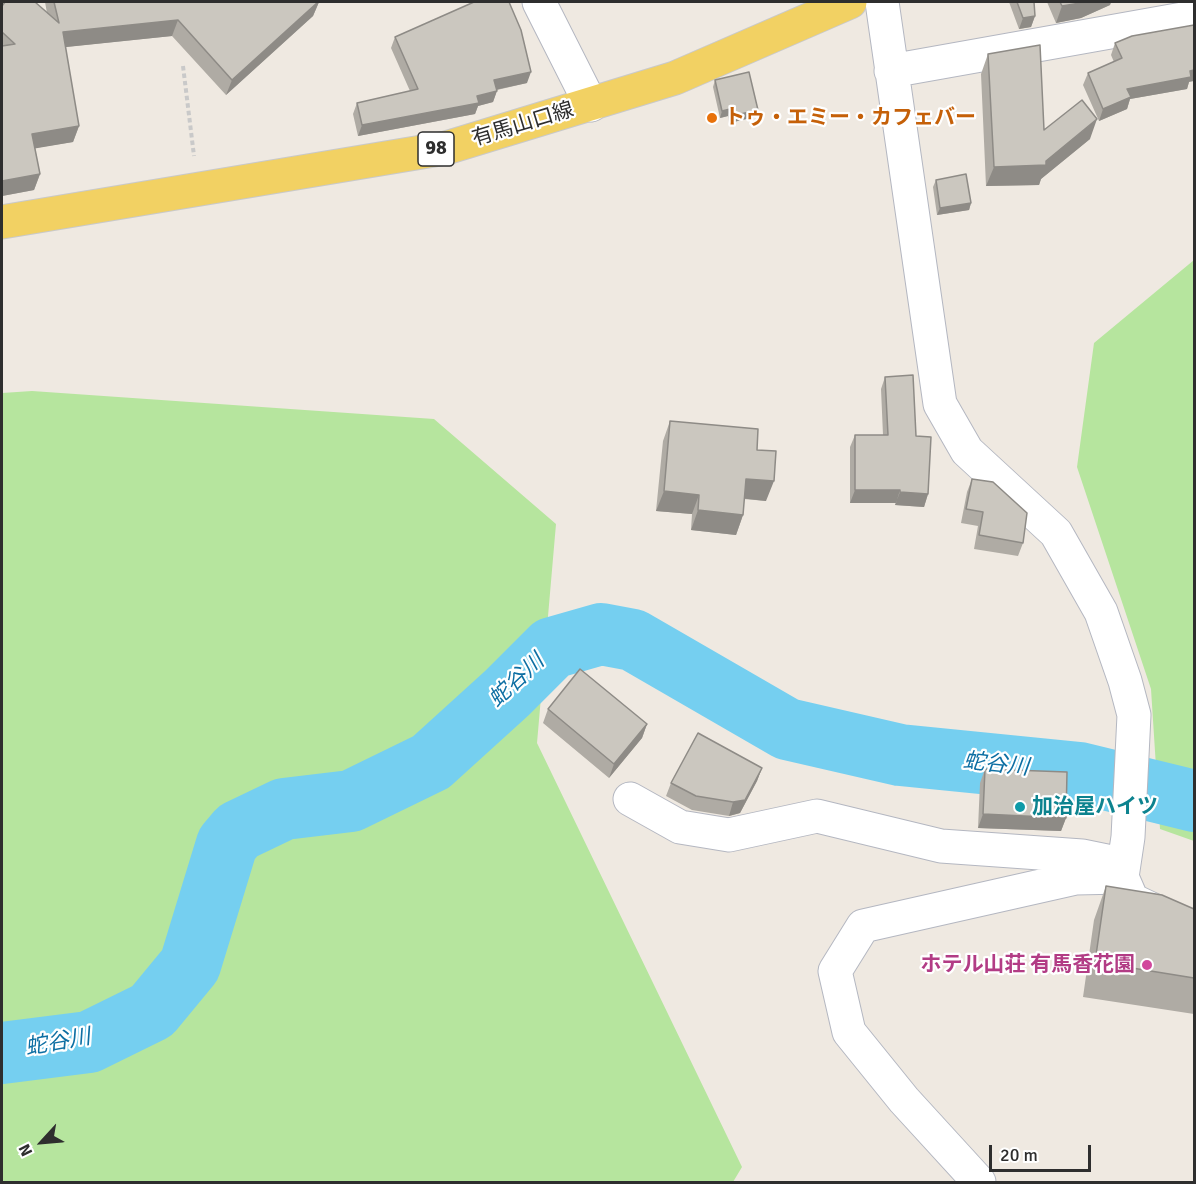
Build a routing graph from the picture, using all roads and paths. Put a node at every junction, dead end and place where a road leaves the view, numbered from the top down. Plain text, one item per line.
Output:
1 (539, 2) edge
2 (850, 2) edge
3 (882, 2) edge
4 (1194, 17) edge
5 (183, 66) dead end
6 (891, 71) junction
7 (591, 105) junction
8 (198, 189) junction
9 (2, 222) edge
10 (630, 799) dead end
11 (1124, 859) junction
12 (1194, 927) edge
13 (979, 1182) edge

1 - 7 street
2 - 7 main road, 有馬山口線 / 98
3 - 6 street
4 - 6 street
5 - 8 path
6 - 11 street
7 - 8 main road, 有馬山口線 / 98
8 - 9 main road, 有馬山口線 / 98
10 - 11 street
11 - 12 street
11 - 13 street

